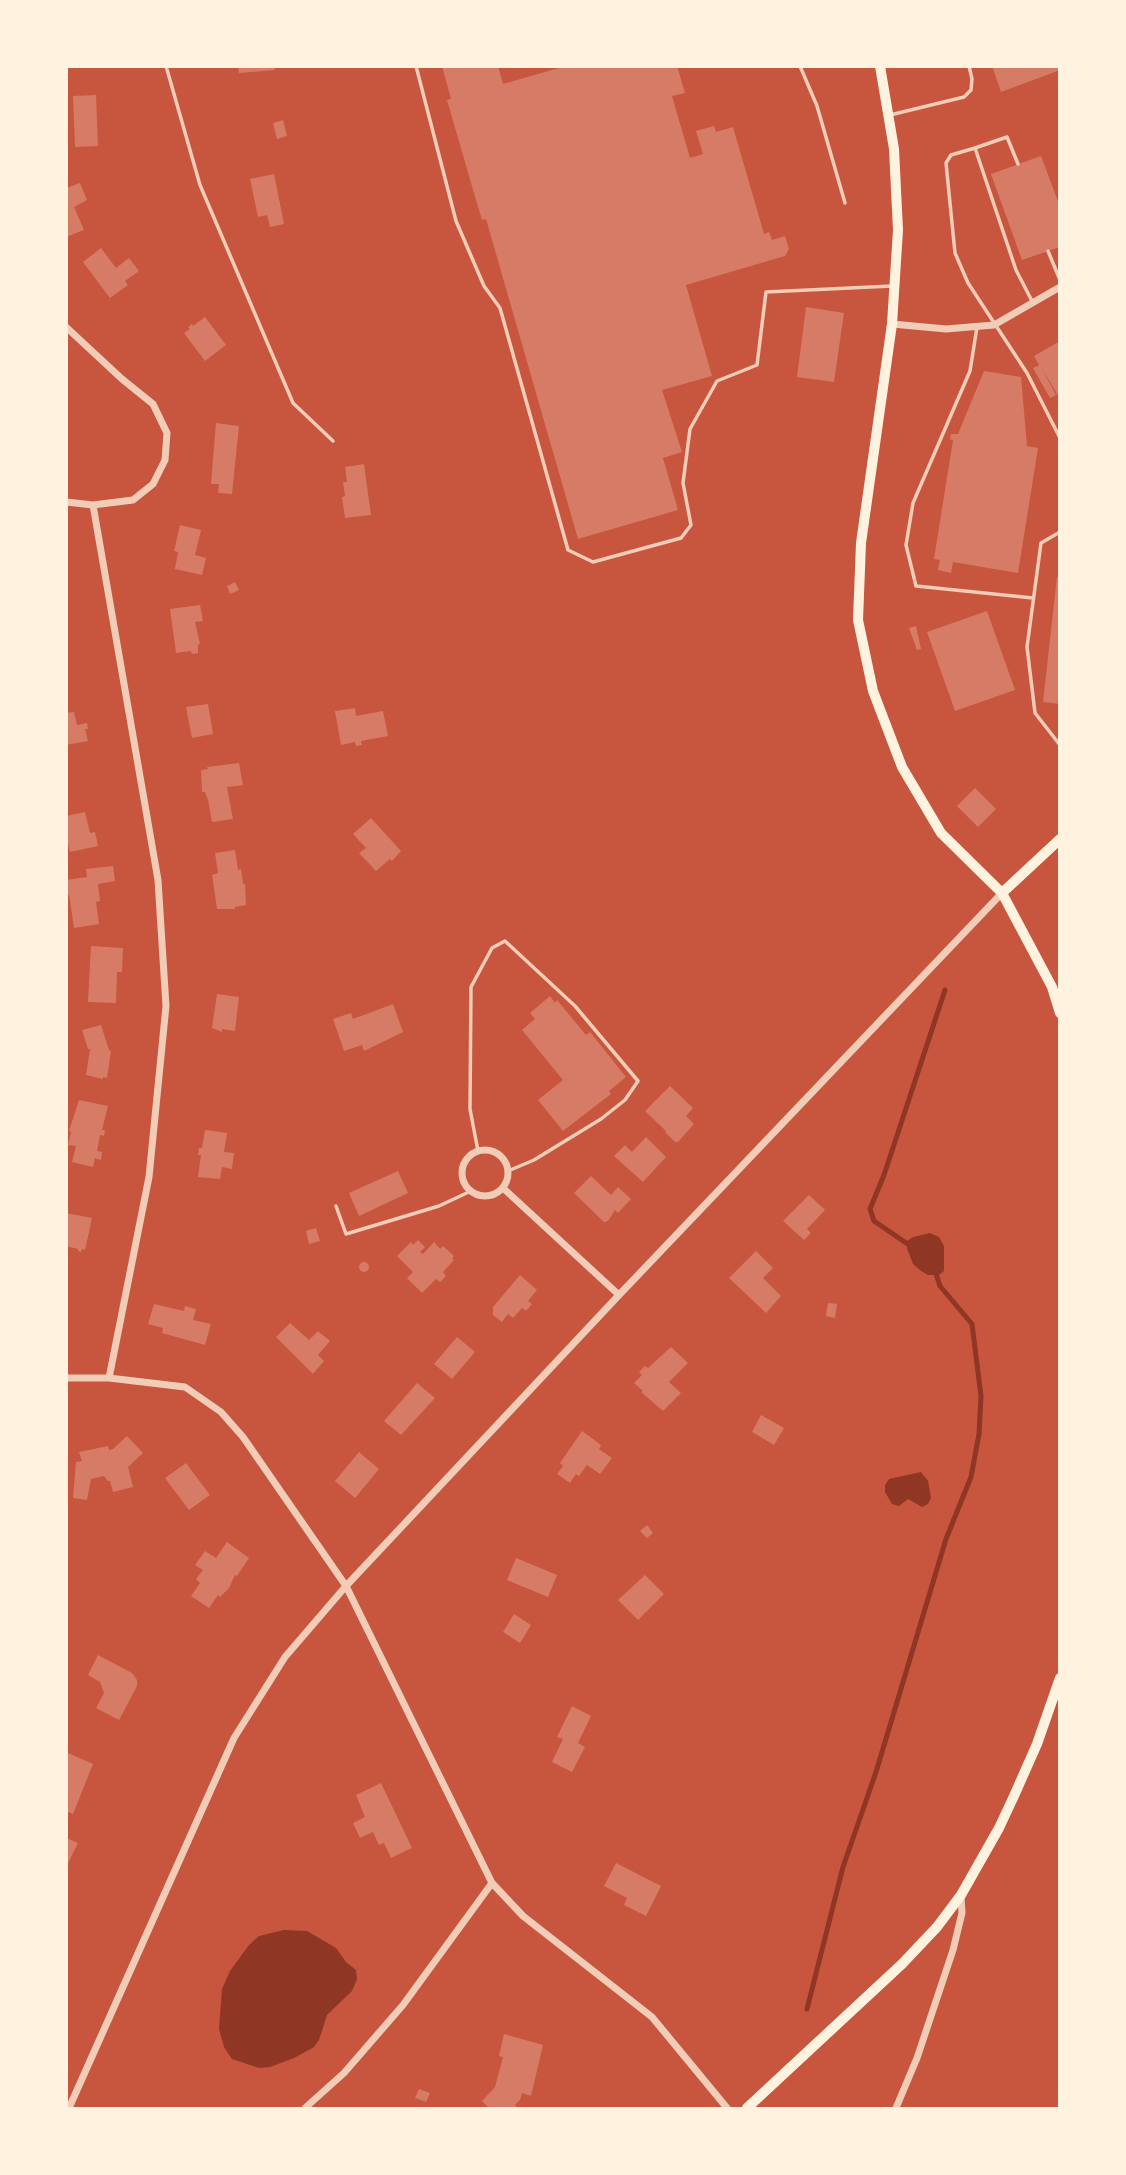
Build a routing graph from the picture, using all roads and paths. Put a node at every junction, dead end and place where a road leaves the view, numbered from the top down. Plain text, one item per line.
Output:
1 (166, 66) edge
2 (416, 66) edge
3 (800, 66) edge
4 (880, 66) edge
5 (969, 66) edge
6 (889, 116) junction
7 (975, 148) junction
8 (1018, 164) dead end
9 (845, 203) dead end
10 (1048, 251) dead end
11 (1059, 280) edge
12 (895, 285) junction
13 (1059, 287) edge
14 (1032, 303) junction
15 (892, 324) junction
16 (995, 326) junction
17 (66, 327) edge
18 (977, 327) junction
19 (1059, 438) edge
20 (333, 441) dead end
21 (66, 502) edge
22 (93, 505) junction
23 (1059, 532) edge
24 (1033, 598) junction
25 (1059, 745) edge
26 (1059, 839) edge
27 (1002, 892) junction
28 (1059, 1013) edge
29 (478, 1151) junction
30 (508, 1171) junction
31 (503, 1188) junction
32 (471, 1191) junction
33 (336, 1206) dead end
34 (619, 1295) junction
35 (66, 1378) edge
36 (109, 1378) junction
37 (346, 1586) junction
38 (1059, 1678) edge
39 (492, 1883) junction
40 (961, 1895) junction
41 (749, 2108) edge
42 (69, 2109) edge
43 (305, 2109) edge
44 (727, 2109) edge
45 (896, 2109) edge

1 - 20 lane
2 - 12 lane
3 - 9 lane
4 - 6 main road
5 - 6 lane
6 - 12 main road
7 - 8 lane
7 - 14 lane
7 - 16 lane
10 - 11 lane
12 - 15 main road
13 - 14 street
14 - 16 street
15 - 18 street
15 - 27 main road
16 - 18 street
16 - 19 lane
17 - 22 street
18 - 24 lane
21 - 22 street
22 - 36 street
23 - 24 lane
24 - 25 lane
26 - 27 main road
27 - 28 main road
27 - 34 street
29 - 30 street
29 - 30 lane
29 - 32 street
30 - 31 street
31 - 32 street
31 - 34 street
32 - 33 lane
34 - 37 street
35 - 36 street
36 - 37 street
37 - 39 street
37 - 42 street
38 - 40 main road
39 - 43 street
39 - 44 street
40 - 41 main road
40 - 45 street

